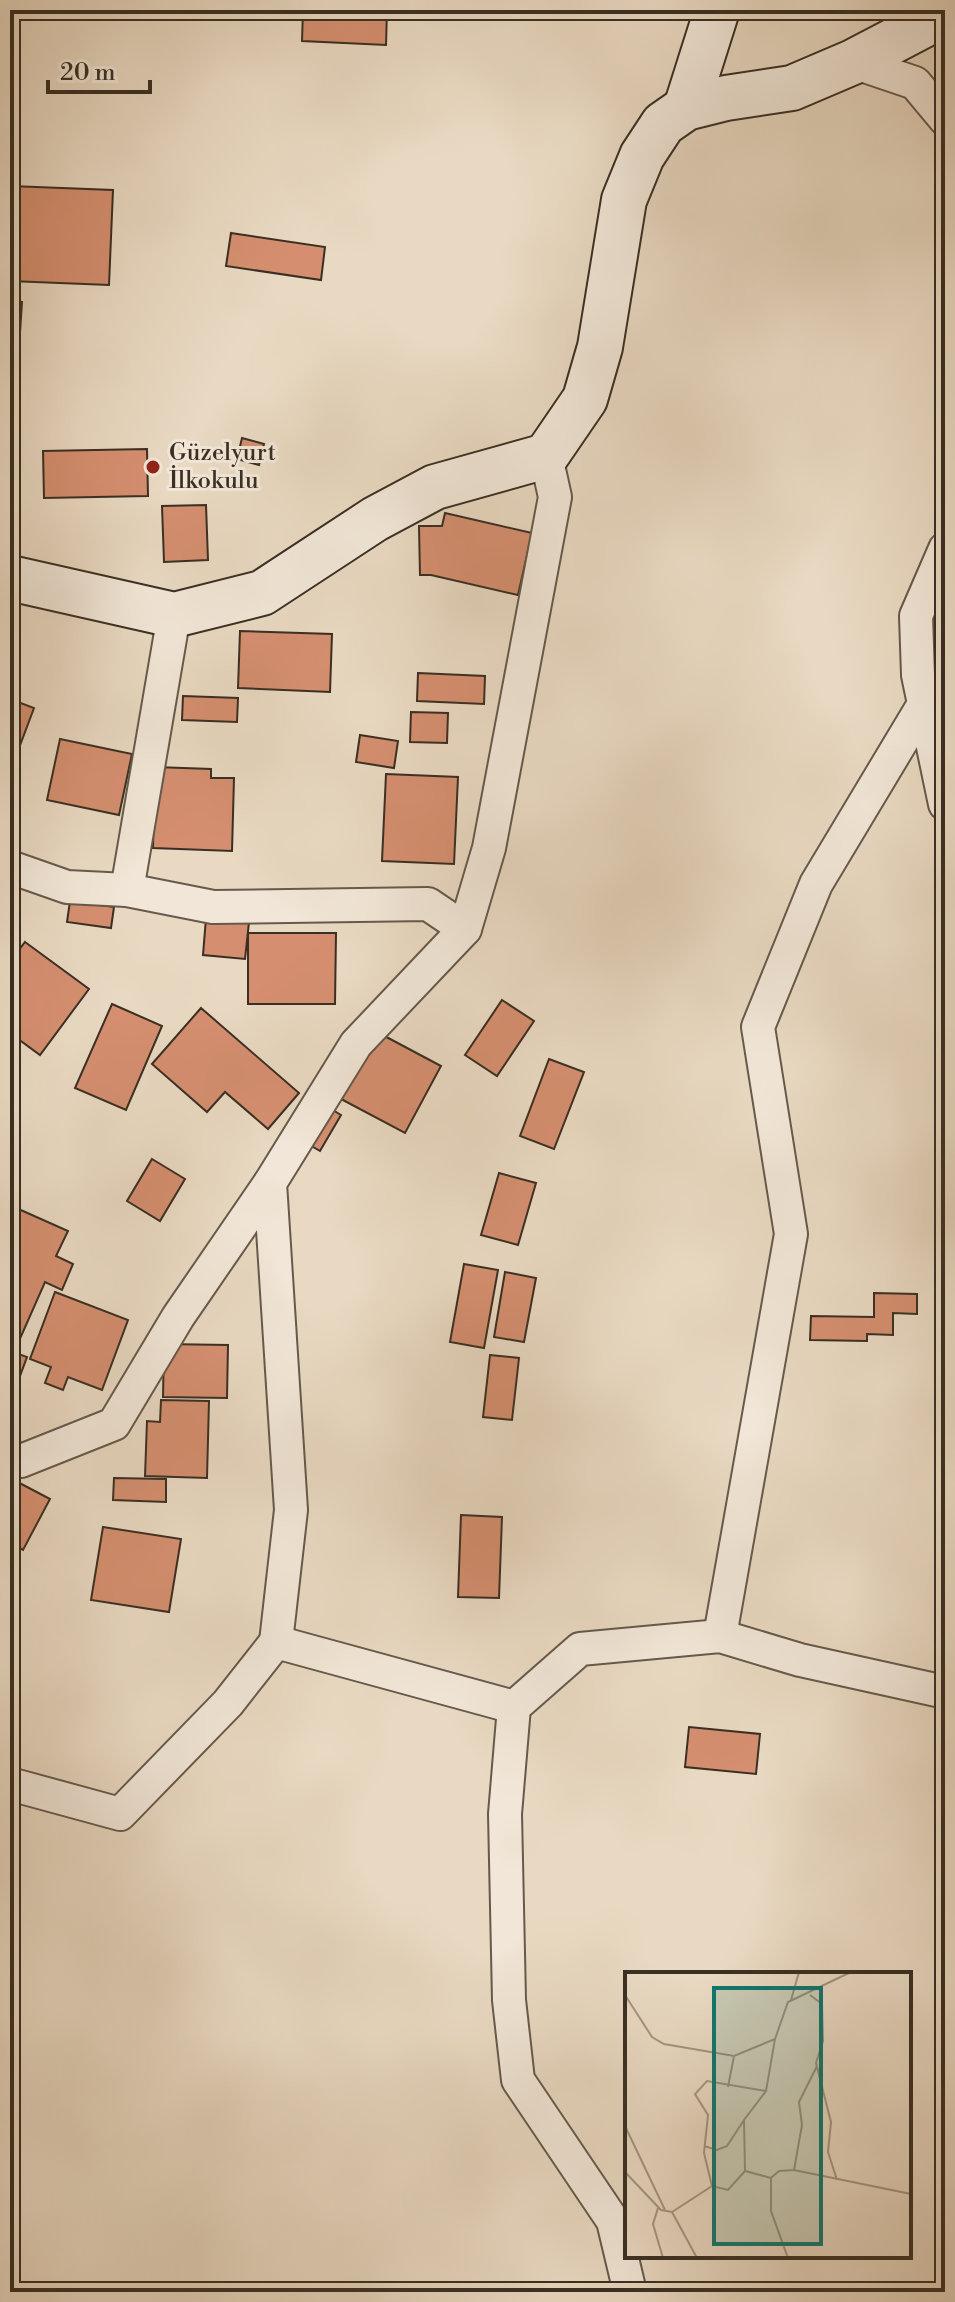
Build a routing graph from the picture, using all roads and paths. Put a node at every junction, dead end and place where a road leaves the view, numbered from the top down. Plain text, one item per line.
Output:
1 (717, 10) edge
2 (945, 14) edge
3 (853, 62) junction
4 (686, 108) junction
5 (945, 119) edge
6 (546, 456) junction
7 (945, 549) edge
8 (10, 578) edge
9 (174, 615) junction
10 (924, 704) junction
11 (945, 804) edge
12 (10, 867) edge
13 (127, 890) junction
14 (465, 929) junction
15 (270, 1183) junction
16 (10, 1456) edge
17 (720, 1636) junction
18 (276, 1642) junction
19 (945, 1692) edge
20 (514, 1707) junction
21 (10, 1784) edge
22 (630, 2292) edge

1 - 4 street
2 - 3 street
3 - 4 street
3 - 5 street
4 - 6 street
6 - 9 street
6 - 14 street
7 - 10 street
8 - 9 street
9 - 13 street
10 - 11 street
10 - 17 street
12 - 13 street
13 - 14 street
14 - 15 street
15 - 16 street
15 - 18 street
17 - 19 street
17 - 20 street
18 - 20 street
18 - 21 street
20 - 22 street

